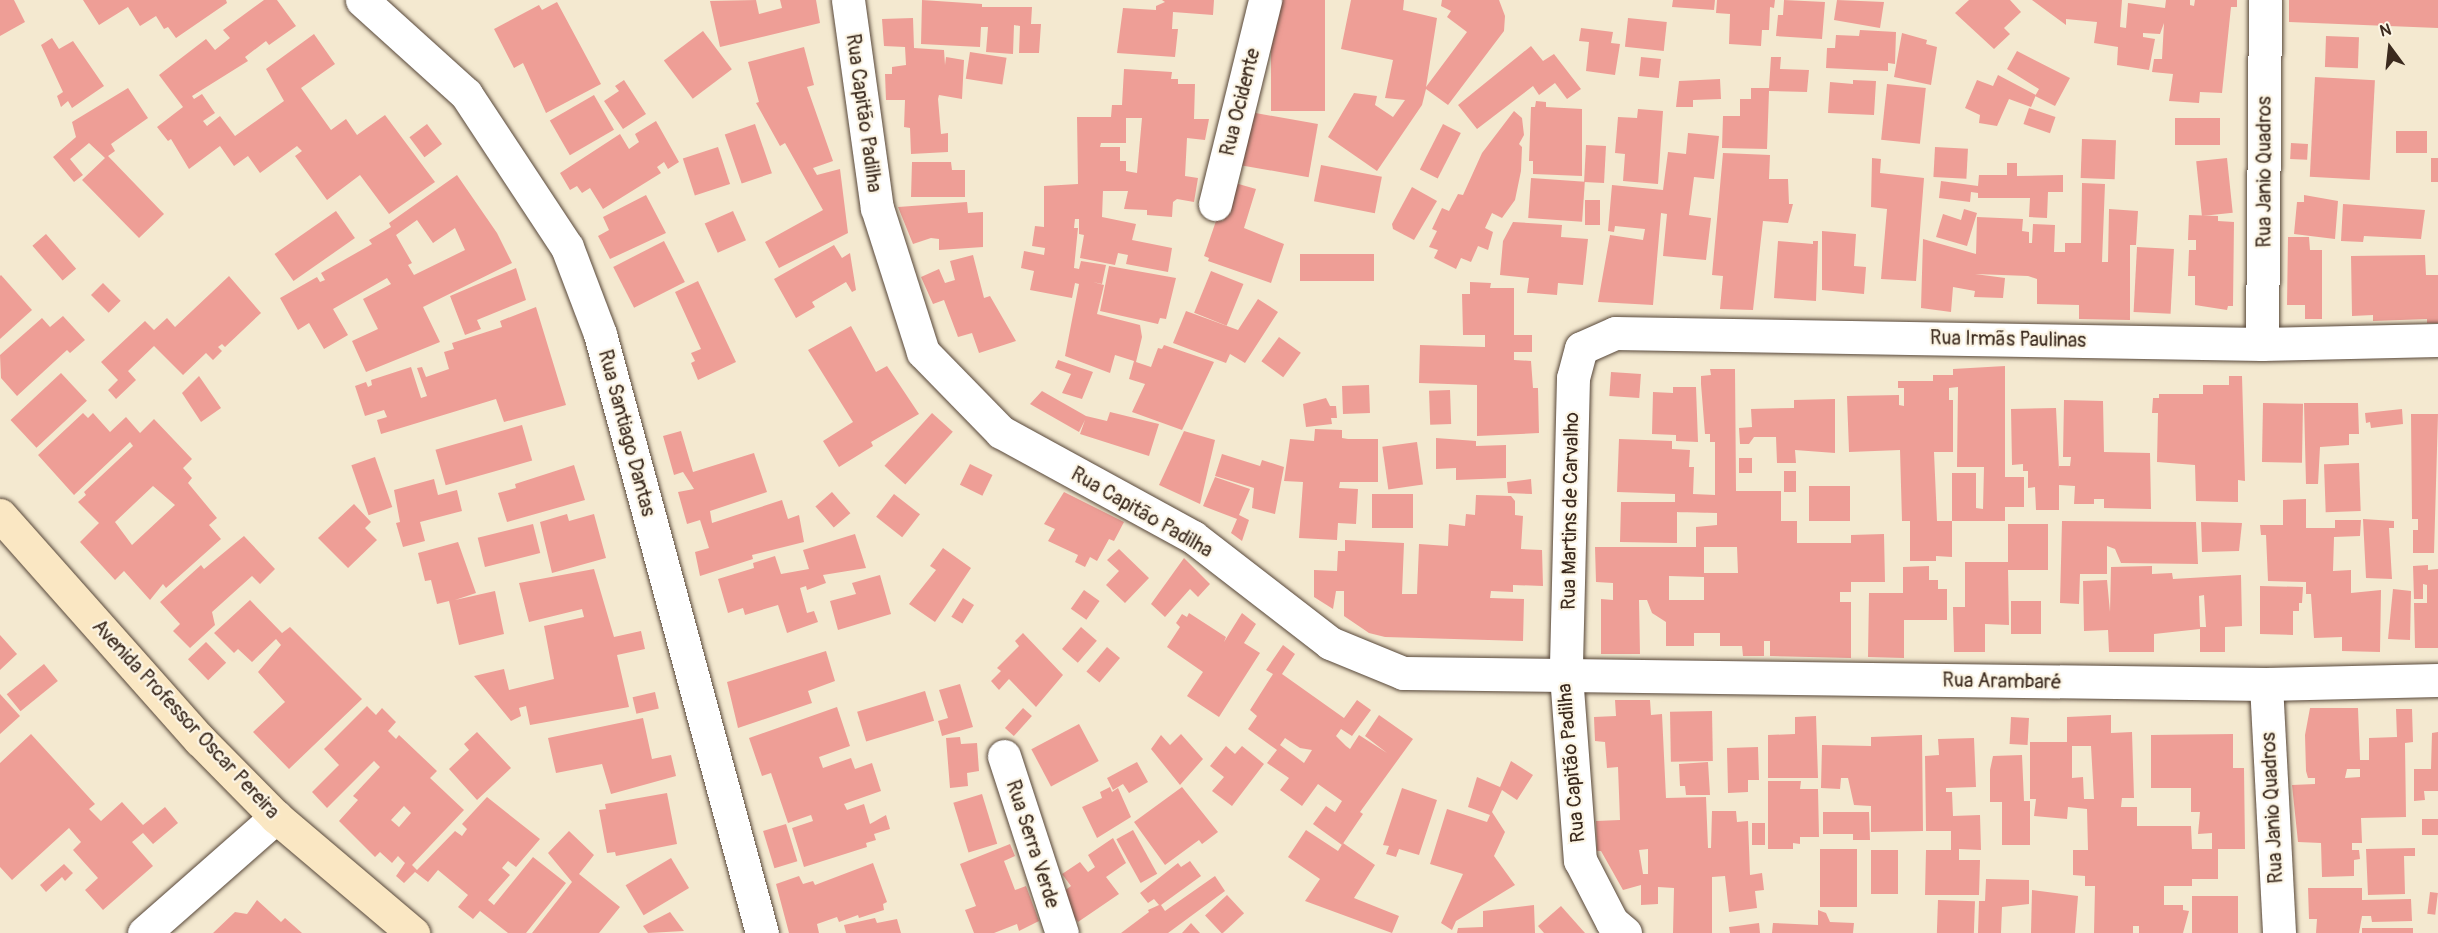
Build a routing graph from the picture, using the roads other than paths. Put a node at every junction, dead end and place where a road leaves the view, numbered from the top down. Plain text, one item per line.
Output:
1 (362, 0) edge
2 (848, 0) edge
3 (1265, 0) edge
4 (2265, 0) edge
5 (1215, 204) dead end
6 (2438, 340) edge
7 (2262, 344) junction
8 (1581, 348) joint
9 (0, 515) edge
10 (1566, 675) junction
11 (2438, 680) edge
12 (2266, 684) junction
13 (1004, 756) dead end
14 (276, 817) junction
15 (144, 933) edge
16 (413, 933) edge
17 (762, 933) edge
18 (1062, 933) edge
19 (1625, 933) edge
20 (2278, 933) edge

1 - 17 street, Rua Santiago Dantas
2 - 10 street, Rua Capitão Padilha
3 - 5 street, Rua Ocidente
4 - 7 street, Rua Janio Quadros
6 - 7 street, Rua Irmãs Paulinas
7 - 8 street, Rua Irmãs Paulinas
8 - 10 street, Rua Martins de Carvalho
9 - 14 main road, Avenida Professor Oscar Pereira
10 - 12 street, Rua Arambaré
10 - 19 street, Rua Capitão Padilha
11 - 12 street, Rua Arambaré
12 - 20 street, Rua Janio Quadros
13 - 18 street, Rua Serra Verde
14 - 15 street
14 - 16 main road, Avenida Professor Oscar Pereira

